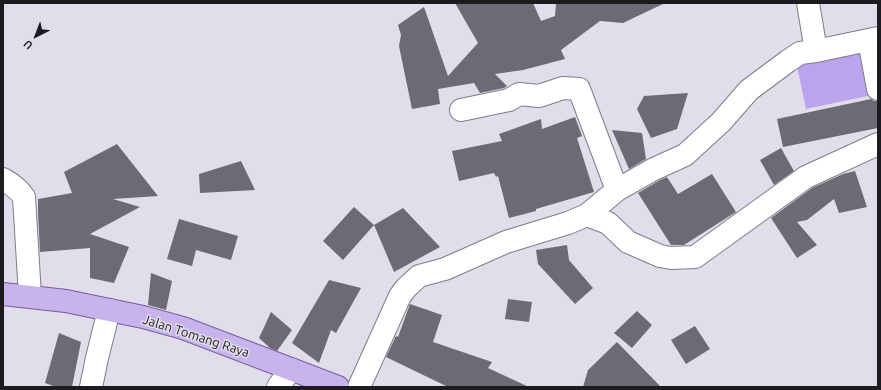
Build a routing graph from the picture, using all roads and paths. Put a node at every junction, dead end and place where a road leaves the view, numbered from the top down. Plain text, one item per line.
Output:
1 (808, 3) edge
2 (874, 39) edge
3 (816, 51) junction
4 (878, 89) edge
5 (461, 110) dead end
6 (878, 144) edge
7 (3, 179) edge
8 (617, 190) junction
9 (587, 215) junction
10 (3, 294) edge
11 (30, 296) junction
12 (109, 310) junction
13 (291, 369) junction
14 (91, 387) edge
15 (278, 387) edge
16 (338, 387) edge
17 (359, 387) edge

1 - 3 street
2 - 3 street
2 - 4 street
3 - 8 street
5 - 8 street
6 - 9 street
7 - 11 street
8 - 9 street
9 - 17 street
10 - 11 main road, Jalan Tomang Raya
11 - 12 main road, Jalan Tomang Raya
12 - 13 main road, Jalan Tomang Raya
12 - 14 street
13 - 15 street
13 - 16 main road, Jalan Tomang Raya

